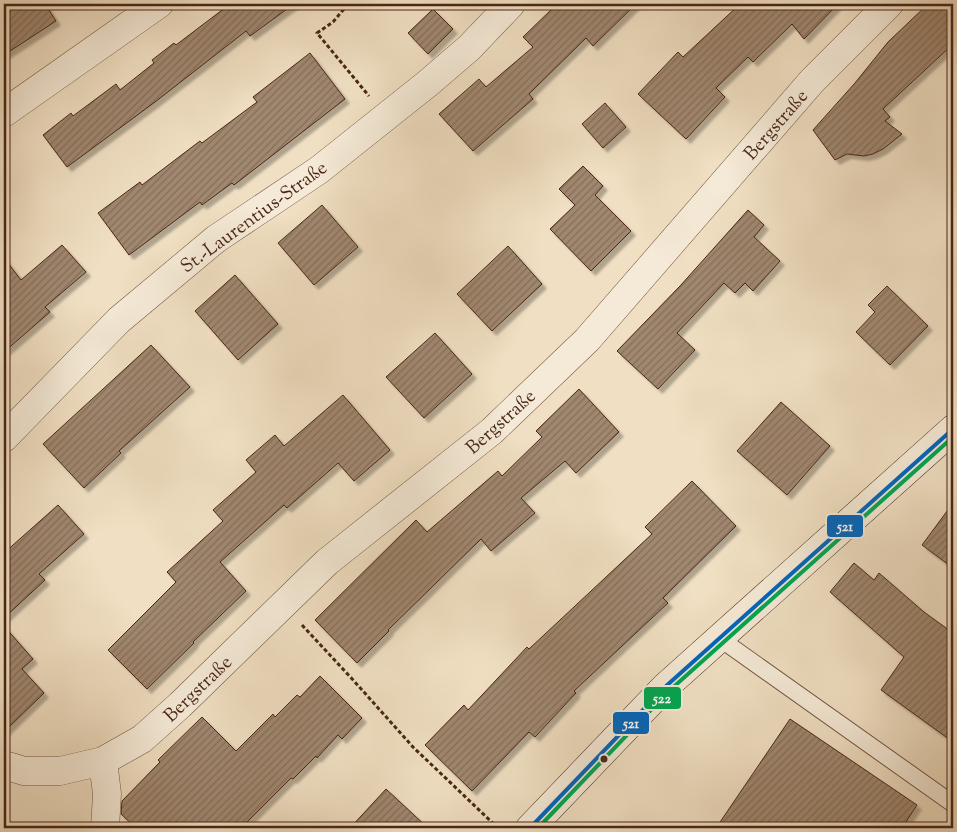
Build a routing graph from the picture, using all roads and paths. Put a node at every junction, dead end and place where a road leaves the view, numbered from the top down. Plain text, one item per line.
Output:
1 (159, 4) edge
2 (340, 4) edge
3 (511, 4) edge
4 (889, 4) edge
5 (4, 113) edge
6 (386, 117) junction
7 (953, 428) edge
8 (4, 438) edge
9 (283, 605) junction
10 (719, 638) junction
11 (103, 761) junction
12 (4, 765) edge
13 (953, 804) edge
14 (105, 828) edge
15 (498, 828) edge
16 (530, 828) edge

1 - 5 street
2 - 6 path
3 - 6 street, St.-Laurentius-Straße
4 - 9 street, Bergstraße
6 - 8 street, St.-Laurentius-Straße
7 - 10 street
9 - 11 street, Bergstraße
9 - 15 path
10 - 13 lane
10 - 16 street
11 - 12 street, Bergstraße
11 - 14 street

